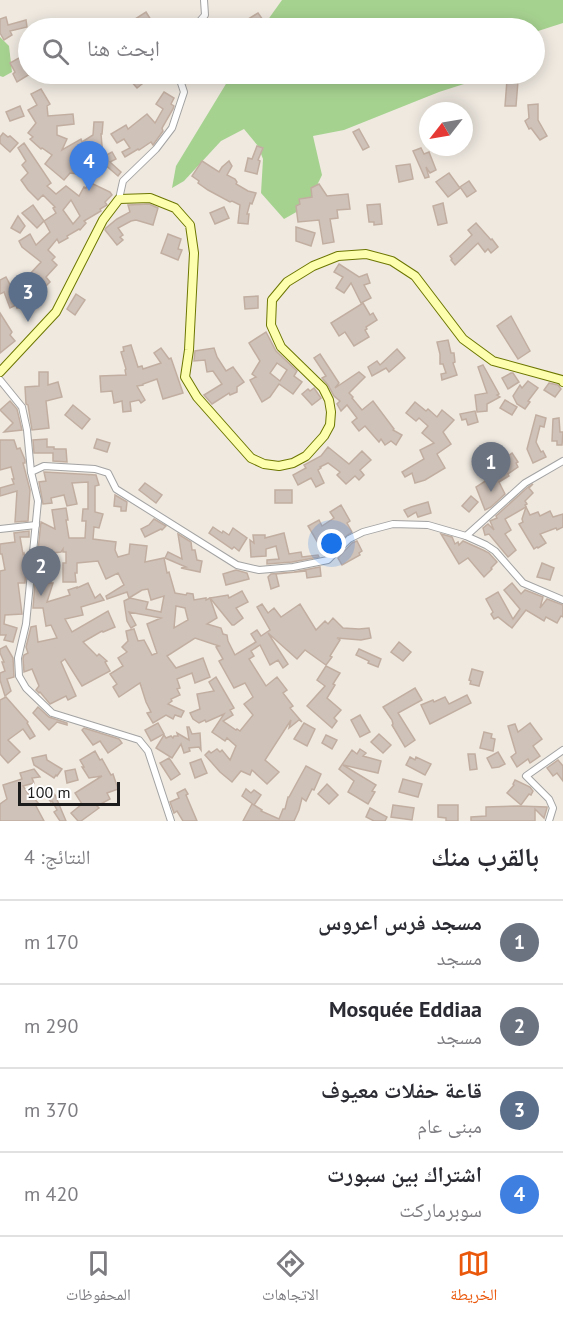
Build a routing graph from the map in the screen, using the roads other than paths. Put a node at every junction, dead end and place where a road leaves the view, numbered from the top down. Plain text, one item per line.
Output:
1 (204, 0) edge
2 (203, 18) edge
3 (181, 84) edge
4 (119, 200) junction
5 (0, 372) edge
6 (0, 380) edge
7 (563, 382) edge
8 (563, 461) edge
9 (31, 472) junction
10 (36, 525) junction
11 (0, 529) edge
12 (466, 536) junction
13 (563, 600) edge
14 (563, 750) edge
15 (171, 821) edge
16 (549, 821) edge

1 - 2 street
3 - 4 street
4 - 5 street
4 - 7 street
6 - 9 street
8 - 12 street
9 - 10 street
9 - 12 street
10 - 11 street
10 - 15 street
12 - 13 street
14 - 16 street

